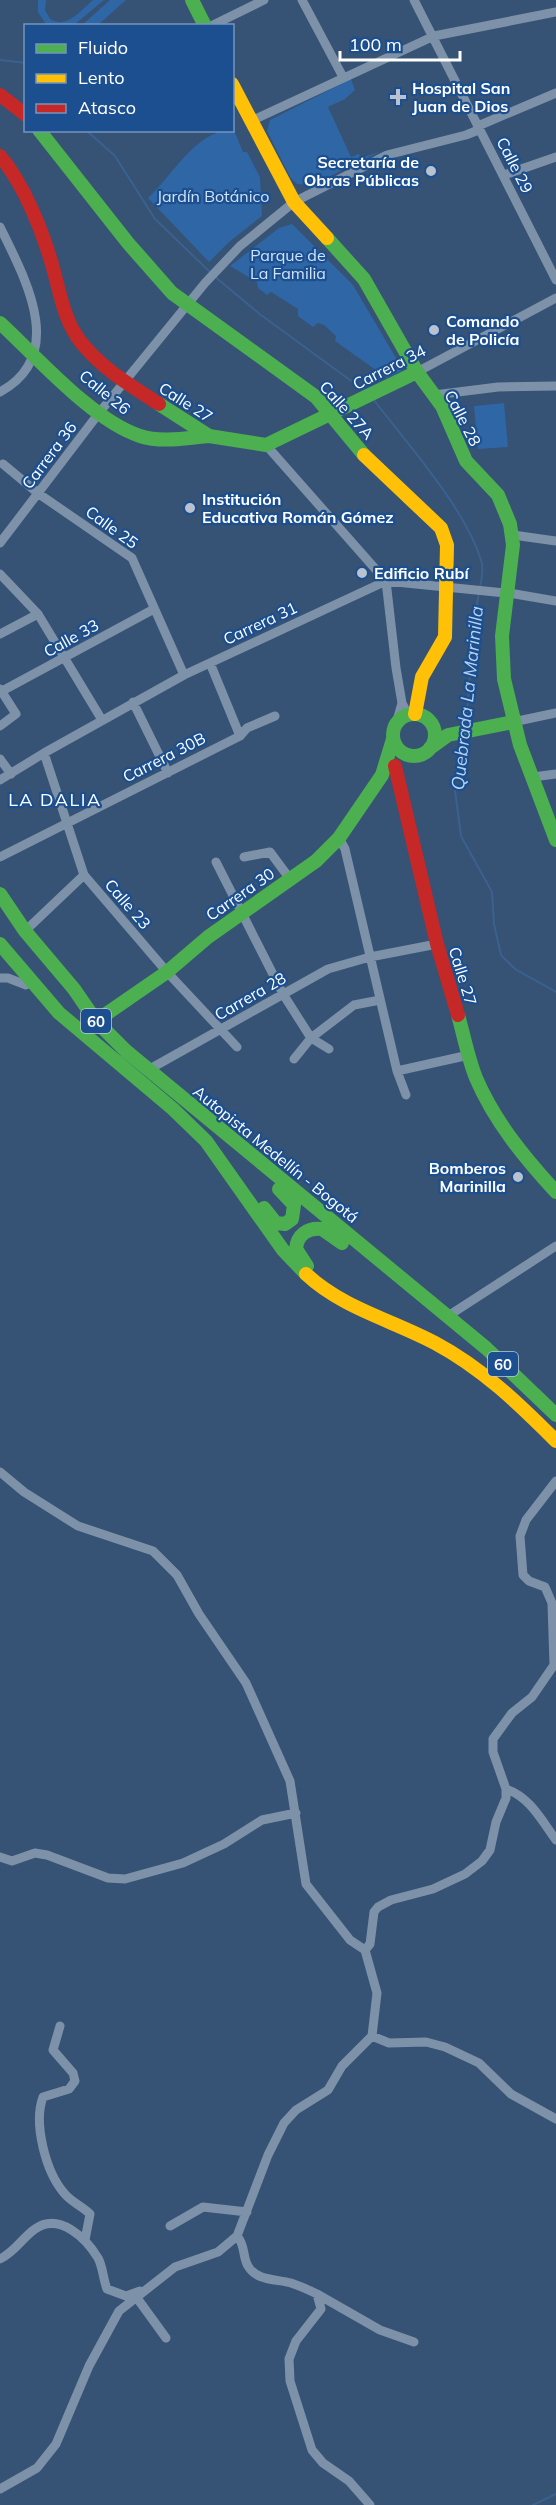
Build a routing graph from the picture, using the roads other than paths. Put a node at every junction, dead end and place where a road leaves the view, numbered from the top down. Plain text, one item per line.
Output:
1 (192, 0) edge
2 (264, 0) edge
3 (302, 0) edge
4 (414, 0) edge
5 (556, 12) edge
6 (204, 24) edge
7 (215, 24) edge
8 (434, 36) junction
9 (343, 77) junction
10 (234, 88) edge
11 (556, 93) edge
12 (0, 96) edge
13 (24, 114) edge
14 (251, 121) junction
15 (478, 126) junction
16 (41, 132) edge
17 (0, 156) edge
18 (556, 157) edge
19 (504, 175) junction
20 (294, 202) junction
21 (0, 227) edge
22 (556, 280) edge
23 (556, 298) edge
24 (188, 306) junction
25 (0, 323) edge
26 (34, 353) junction
27 (417, 372) junction
28 (124, 382) junction
29 (556, 386) edge
30 (0, 392) edge
31 (434, 395) junction
32 (99, 413) junction
33 (332, 415) junction
34 (209, 436) junction
35 (266, 445) junction
36 (3, 464) dead end
37 (39, 494) junction
38 (513, 535) junction
39 (556, 541) edge
40 (0, 543) edge
41 (0, 574) edge
42 (386, 581) junction
43 (446, 587) junction
44 (500, 592) junction
45 (556, 601) edge
46 (154, 609) junction
47 (38, 614) junction
48 (0, 634) edge
49 (67, 658) junction
50 (210, 663) junction
51 (184, 675) junction
52 (1, 690) edge
53 (133, 702) junction
54 (408, 711) junction
55 (556, 713) edge
56 (275, 716) dead end
57 (102, 720) junction
58 (513, 722) junction
59 (0, 726) edge
60 (432, 726) junction
61 (450, 734) junction
62 (240, 736) junction
63 (392, 743) junction
64 (430, 748) junction
65 (44, 753) junction
66 (416, 756) junction
67 (0, 759) edge
68 (396, 766) junction
69 (168, 773) junction
70 (11, 774) junction
71 (556, 774) edge
72 (382, 775) junction
73 (532, 777) junction
74 (0, 780) edge
75 (67, 824) junction
76 (339, 838) junction
77 (556, 840) edge
78 (0, 857) edge
79 (244, 857) dead end
80 (216, 862) dead end
81 (84, 875) junction
82 (290, 879) junction
83 (0, 894) edge
84 (241, 912) junction
85 (25, 931) junction
86 (437, 944) junction
87 (1, 948) edge
88 (370, 957) junction
89 (167, 972) junction
90 (0, 978) edge
91 (283, 994) junction
92 (380, 1000) junction
93 (96, 1021) junction
94 (69, 1023) junction
95 (221, 1030) junction
96 (312, 1038) junction
97 (237, 1047) dead end
98 (329, 1049) dead end
99 (469, 1055) junction
100 (294, 1059) dead end
101 (148, 1070) junction
102 (397, 1071) junction
103 (406, 1095) dead end
104 (218, 1125) junction
105 (213, 1150) junction
106 (556, 1192) edge
107 (556, 1246) edge
108 (396, 1272) junction
109 (448, 1316) junction
110 (401, 1326) junction
111 (556, 1414) edge
112 (556, 1441) edge
113 (0, 1472) edge
114 (556, 1481) edge
115 (555, 1646) edge
116 (506, 1789) junction
117 (296, 1812) junction
118 (556, 1840) edge
119 (0, 1857) edge
120 (365, 1950) junction
121 (60, 2026) dead end
122 (372, 2036) junction
123 (556, 2119) edge
124 (247, 2212) junction
125 (170, 2226) dead end
126 (237, 2236) junction
127 (85, 2240) junction
128 (0, 2259) edge
129 (149, 2288) junction
130 (317, 2294) junction
131 (136, 2298) junction
132 (166, 2338) dead end
133 (414, 2342) dead end
134 (0, 2489) edge
135 (370, 2505) edge

1 - 6 main road
2 - 7 street
3 - 9 street
4 - 8 street, Calle 29
5 - 8 street
8 - 9 street
8 - 15 street, Calle 29
9 - 14 street
10 - 14 main road, Calle 28
11 - 15 street, Carrera 36
12 - 13 main road
14 - 20 main road, Calle 28
15 - 19 street, Calle 29
15 - 20 street, Carrera 36
16 - 24 main road, Calle 27A
17 - 28 main road, Calle 27
18 - 19 street
19 - 22 street, Calle 29
20 - 24 street, Carrera 36
20 - 27 main road, Calle 28
21 - 26 street
23 - 27 street, Carrera 34
24 - 28 street, Carrera 36
24 - 33 main road, Calle 27A
25 - 26 main road, Calle 26
26 - 30 street
26 - 32 main road, Calle 26
27 - 31 main road, Calle 28
27 - 33 main road, Carrera 34
28 - 32 street, Carrera 36
28 - 34 main road, Calle 27
29 - 31 street
31 - 38 main road, Calle 28
32 - 34 main road, Calle 26
32 - 37 street, Carrera 36
33 - 35 main road, Carrera 34
33 - 43 main road, Calle 27A
34 - 35 main road, Calle 27
35 - 42 street
36 - 37 street, Calle 25
37 - 40 street, Carrera 36
37 - 46 street, Calle 25
38 - 39 street
38 - 44 main road, Calle 28
41 - 47 street
42 - 43 street
42 - 50 street, Carrera 31
42 - 54 street
43 - 44 street
43 - 54 main road, Calle 27A
44 - 45 street
44 - 58 main road, Calle 28
46 - 49 street, Calle 33
46 - 51 street, Calle 25
47 - 48 street
47 - 49 street
49 - 52 street, Calle 33
49 - 57 street
50 - 51 street, Carrera 31
50 - 62 street
51 - 53 street, Carrera 31
52 - 59 street
53 - 57 street, Carrera 31
53 - 69 street
54 - 60 main road
54 - 63 main road
55 - 58 street
56 - 62 street, Carrera 30B
57 - 65 street, Carrera 31
58 - 61 main road
58 - 73 main road, Calle 28
60 - 61 main road
60 - 64 main road
61 - 64 main road
62 - 69 street, Carrera 30B
63 - 66 main road
63 - 68 street, Calle 27
63 - 72 main road, Carrera 30
64 - 66 main road
65 - 70 street, Carrera 31
65 - 75 street, Calle 23
66 - 68 main road, Carrera 30
67 - 70 street
68 - 72 main road, Carrera 30
68 - 86 main road, Calle 27
69 - 75 street, Carrera 30B
70 - 74 street, Carrera 31
71 - 73 street
72 - 76 main road, Carrera 30
73 - 77 main road, Calle 28
75 - 78 street, Carrera 30B
75 - 81 street, Calle 23
76 - 82 main road, Carrera 30
76 - 88 street
79 - 82 street
80 - 84 street
81 - 85 street
81 - 89 street, Calle 23
82 - 84 main road, Carrera 30
83 - 85 main road, Autopista Medellín - Bogotá / 60
84 - 89 main road, Carrera 30
84 - 91 street
85 - 93 main road, Autopista Medellín - Bogotá / 60
86 - 88 street, Carrera 28
86 - 99 main road, Calle 27
87 - 94 main road, Autopista Medellín - Bogotá / 60
88 - 91 street, Carrera 28
88 - 92 street
89 - 93 main road, Carrera 30
89 - 95 street, Calle 23
90 - 94 street
91 - 95 street, Carrera 28
91 - 96 street
92 - 96 street
92 - 102 street
93 - 101 main road, Autopista Medellín - Bogotá / 60
94 - 105 main road, Autopista Medellín - Bogotá / 60
95 - 97 street, Calle 23
95 - 101 street, Carrera 28
96 - 98 street
96 - 100 street
99 - 102 street
99 - 106 main road, Calle 27
101 - 104 main road, Autopista Medellín - Bogotá / 60
102 - 103 street
104 - 105 main road
104 - 108 main road, Autopista Medellín - Bogotá / 60
105 - 110 main road, Autopista Medellín - Bogotá / 60
107 - 109 street
108 - 109 main road, Autopista Medellín - Bogotá / 60
108 - 110 main road
109 - 111 main road, Autopista Medellín - Bogotá / 60
110 - 112 main road, Autopista Medellín - Bogotá / 60
113 - 117 street
114 - 115 street
115 - 116 street
116 - 118 street
116 - 120 street
117 - 119 street
117 - 120 street
120 - 122 street
121 - 127 street
122 - 123 street
122 - 124 street
124 - 125 street
124 - 126 street
126 - 129 street
126 - 130 street
127 - 128 street
127 - 129 street
129 - 131 street
130 - 133 street
130 - 135 street
131 - 132 street
131 - 134 street

